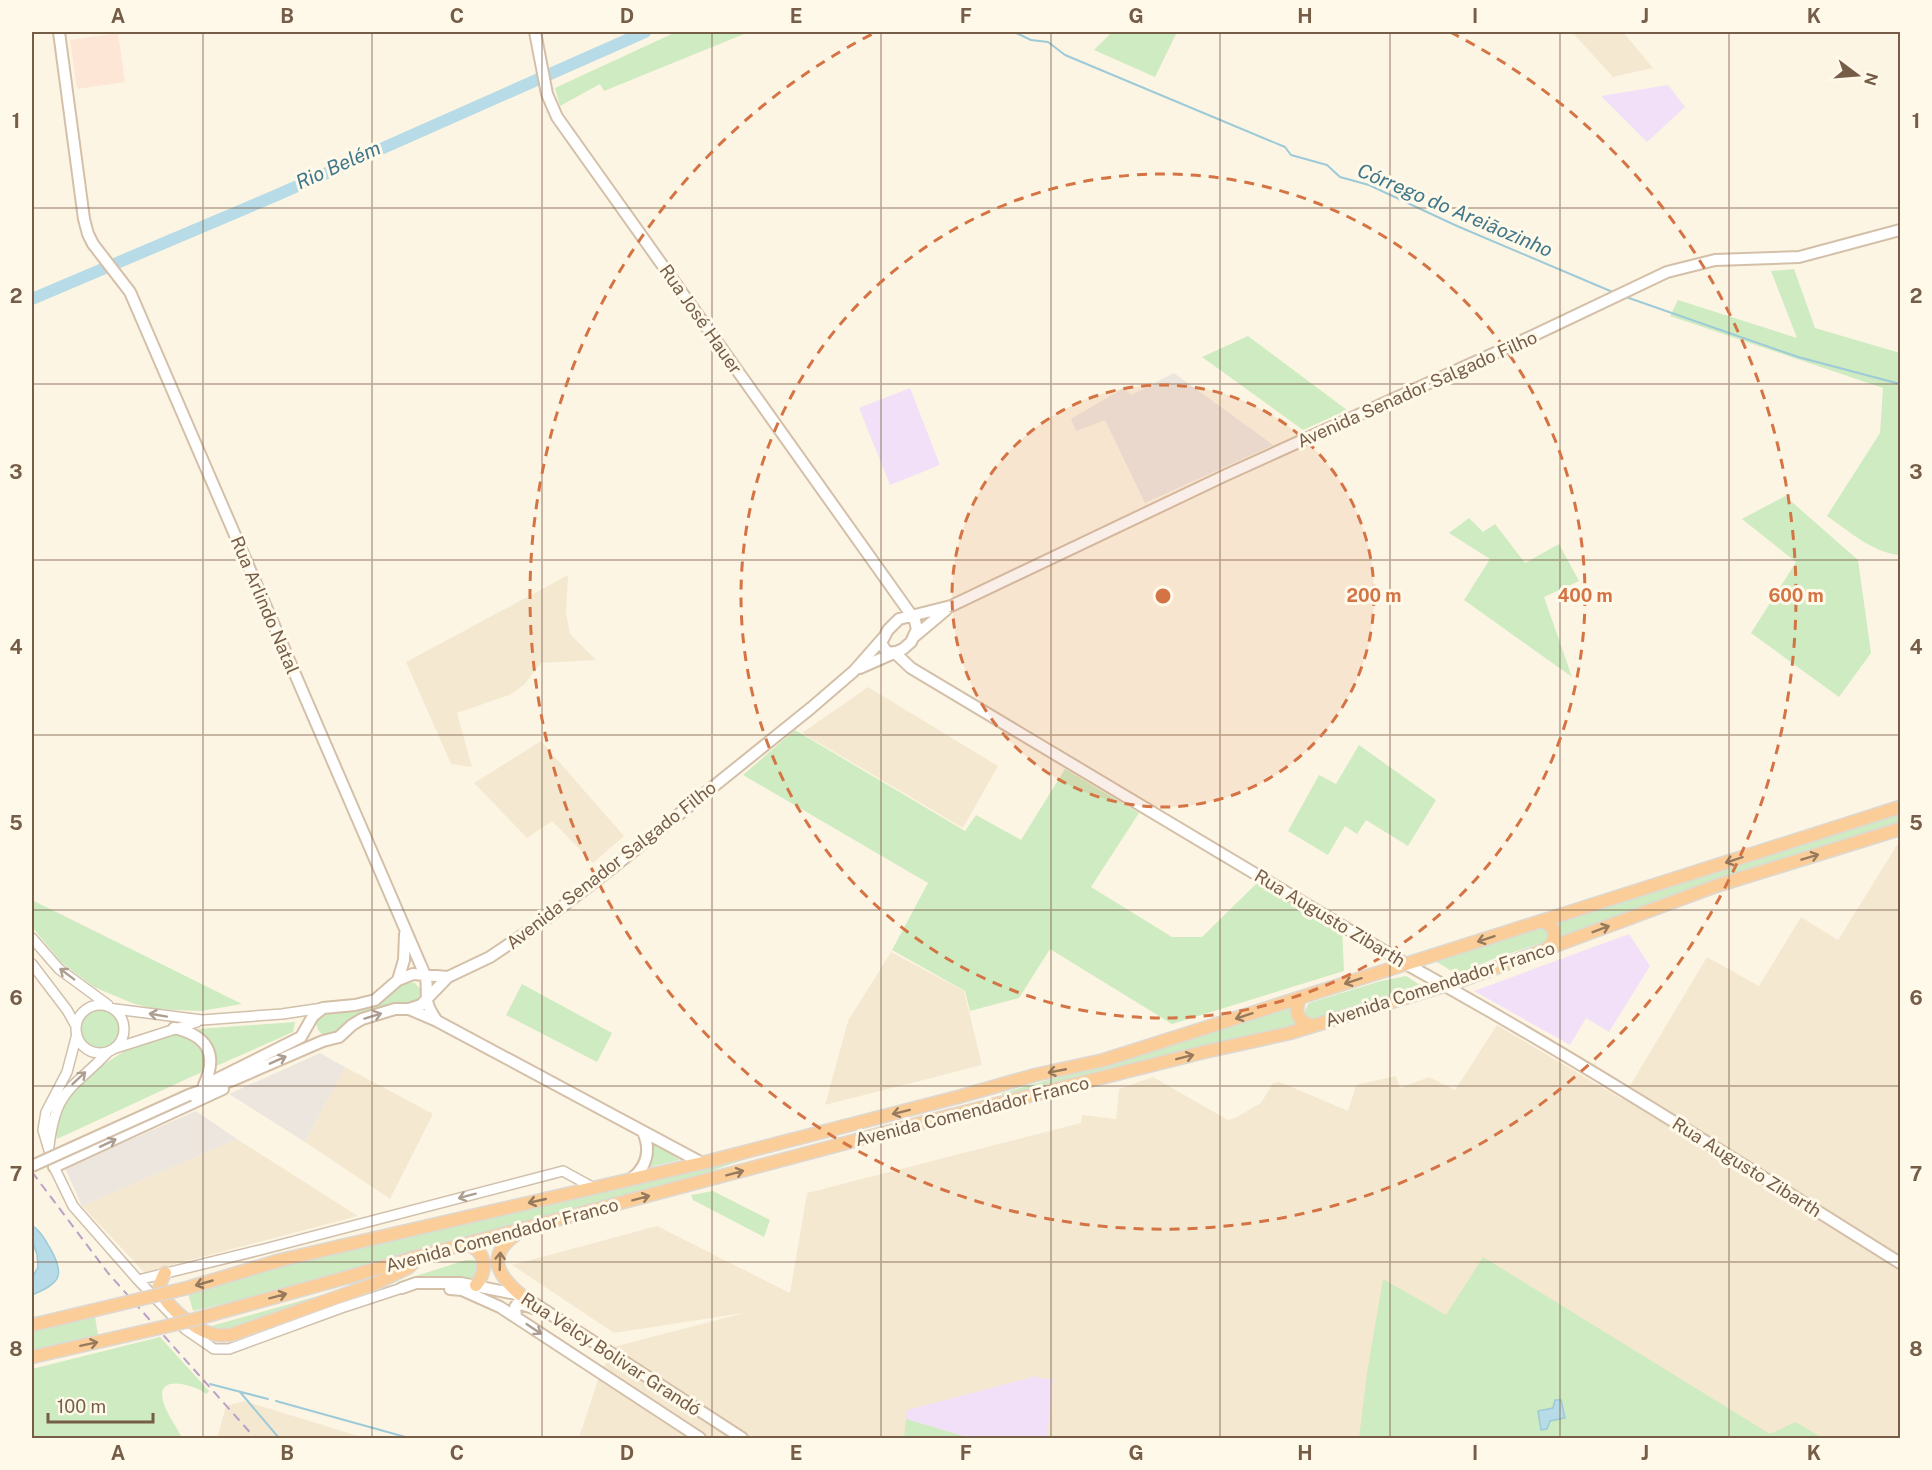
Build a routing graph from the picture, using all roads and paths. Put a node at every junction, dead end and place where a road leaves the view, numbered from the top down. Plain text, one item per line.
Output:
1 (60, 32) edge
2 (535, 32) edge
3 (1900, 230) edge
4 (895, 595) junction
5 (951, 606) junction
6 (913, 616) junction
7 (894, 624) junction
8 (883, 638) junction
9 (913, 639) junction
10 (892, 653) junction
11 (911, 668) junction
12 (854, 671) junction
13 (1900, 807) edge
14 (1900, 829) edge
15 (1542, 921) junction
16 (405, 931) junction
17 (32, 938) edge
18 (1546, 950) junction
19 (32, 964) edge
20 (1406, 964) junction
21 (425, 975) junction
22 (448, 977) junction
23 (398, 981) junction
24 (1445, 986) junction
25 (1300, 998) junction
26 (427, 999) junction
27 (111, 1007) junction
28 (323, 1008) junction
29 (409, 1009) junction
30 (282, 1014) junction
31 (202, 1020) junction
32 (437, 1022) junction
33 (310, 1023) junction
34 (1312, 1026) junction
35 (174, 1028) junction
36 (76, 1030) junction
37 (323, 1041) junction
38 (112, 1050) junction
39 (233, 1080) junction
40 (204, 1085) junction
41 (189, 1095) junction
42 (958, 1097) junction
43 (925, 1122) junction
44 (643, 1132) junction
45 (49, 1149) junction
46 (702, 1163) junction
47 (32, 1166) edge
48 (54, 1167) junction
49 (630, 1180) junction
50 (594, 1188) junction
51 (523, 1229) junction
52 (466, 1244) junction
53 (420, 1256) junction
54 (1900, 1263) edge
55 (159, 1274) junction
56 (138, 1280) junction
57 (476, 1285) junction
58 (402, 1288) junction
59 (147, 1289) junction
60 (522, 1295) junction
61 (516, 1317) junction
62 (563, 1323) junction
63 (32, 1325) edge
64 (32, 1357) edge
65 (730, 1434) edge
66 (696, 1437) edge
67 (707, 1438) edge
68 (742, 1438) edge

1 - 16 main road, Rua Arlindo Natal
2 - 4 main road, Rua José Hauer
3 - 5 main road, Avenida Senador Salgado Filho
4 - 6 main road, Rua José Hauer
4 - 7 main road
5 - 6 main road, Avenida Senador Salgado Filho
5 - 9 main road, Avenida Senador Salgado Filho
6 - 7 main road, Avenida Senador Salgado Filho
6 - 9 main road
7 - 8 main road, Avenida Senador Salgado Filho
8 - 10 main road, Rua Augusto Zibarth
8 - 12 main road, Avenida Senador Salgado Filho
9 - 10 main road, Avenida Senador Salgado Filho
9 - 11 main road
10 - 11 main road, Rua Augusto Zibarth
10 - 12 main road, Avenida Senador Salgado Filho
11 - 20 main road, Rua Augusto Zibarth
12 - 22 main road, Avenida Senador Salgado Filho
13 -> 15 highway, Avenida Comendador Franco
18 -> 14 highway, Avenida Comendador Franco
15 - 18 highway
15 -> 20 highway, Avenida Comendador Franco
16 - 21 main road, Rua Arlindo Natal
16 - 23 main road, Rua Arlindo Natal
27 -> 17 street
18 - 24 highway, Avenida Comendador Franco
19 - 36 street
20 - 24 main road, Rua Augusto Zibarth
20 -> 25 highway, Avenida Comendador Franco
21 - 22 main road
21 - 23 main road
21 - 26 main road, Rua Arlindo Natal
22 - 26 main road, Avenida Senador Salgado Filho
23 - 28 main road
24 - 34 highway, Avenida Comendador Franco
24 - 54 main road, Rua Augusto Zibarth
25 - 34 highway
25 -> 42 highway, Avenida Comendador Franco
26 - 29 main road, Avenida Senador Salgado Filho
26 - 32 main road, Rua Arlindo Natal
31 -> 27 street
27 - 36 street
27 - 38 street
28 - 30 street
28 - 33 main road, Avenida Senador Salgado Filho
29 - 32 main road
37 -> 29 main road, Avenida Senador Salgado Filho
30 - 31 street
30 - 33 street
31 - 35 street
32 - 44 main road
33 - 37 main road
33 - 40 main road, Avenida Senador Salgado Filho
43 -> 34 highway, Avenida Comendador Franco
35 - 38 street
35 - 40 main road
36 - 38 street
36 - 45 street, Rua Velcy Bolivar Grandó
39 -> 37 main road, Avenida Senador Salgado Filho
45 -> 38 street, Rua Velcy Bolivar Grandó
39 - 41 main road, Avenida Senador Salgado Filho
48 -> 39 main road
40 - 41 main road, Avenida Senador Salgado Filho
41 - 47 main road, Avenida Senador Salgado Filho, bridge
42 - 43 highway
42 -> 46 highway, Avenida Comendador Franco
51 -> 43 highway, Avenida Comendador Franco
44 - 46 main road
44 - 49 main road
45 - 48 street, Rua Velcy Bolivar Grandó
46 - 49 highway, Avenida Comendador Franco
48 - 56 street, Rua Velcy Bolivar Grandó
49 - 50 highway, Avenida Comendador Franco
50 -> 55 street, Avenida Comendador Franco
50 -> 63 highway, Avenida Comendador Franco, bridge
51 - 52 highway, Avenida Comendador Franco
60 -> 51 highway
52 - 53 highway, Avenida Comendador Franco
52 - 57 highway
53 - 55 highway
64 -> 53 highway, Avenida Comendador Franco, bridge
55 - 56 street, Avenida Comendador Franco
55 - 59 street
56 - 59 street, Rua Velcy Bolivar Grandó
57 - 58 main road, Rua Velcy Bolivar Grandó
57 - 60 main road, Rua Velcy Bolivar Grandó
58 - 59 street, Rua Velcy Bolivar Grandó
58 - 61 main road, Rua Velcy Bolivar Grandó
60 - 62 main road, Rua Velcy Bolivar Grandó
61 - 62 main road
61 -> 66 main road, Rua Velcy Bolivar Grandó
62 - 65 main road, Rua Velcy Bolivar Grandó
65 - 68 main road, Rua Velcy Bolivar Grandó
66 - 67 main road

